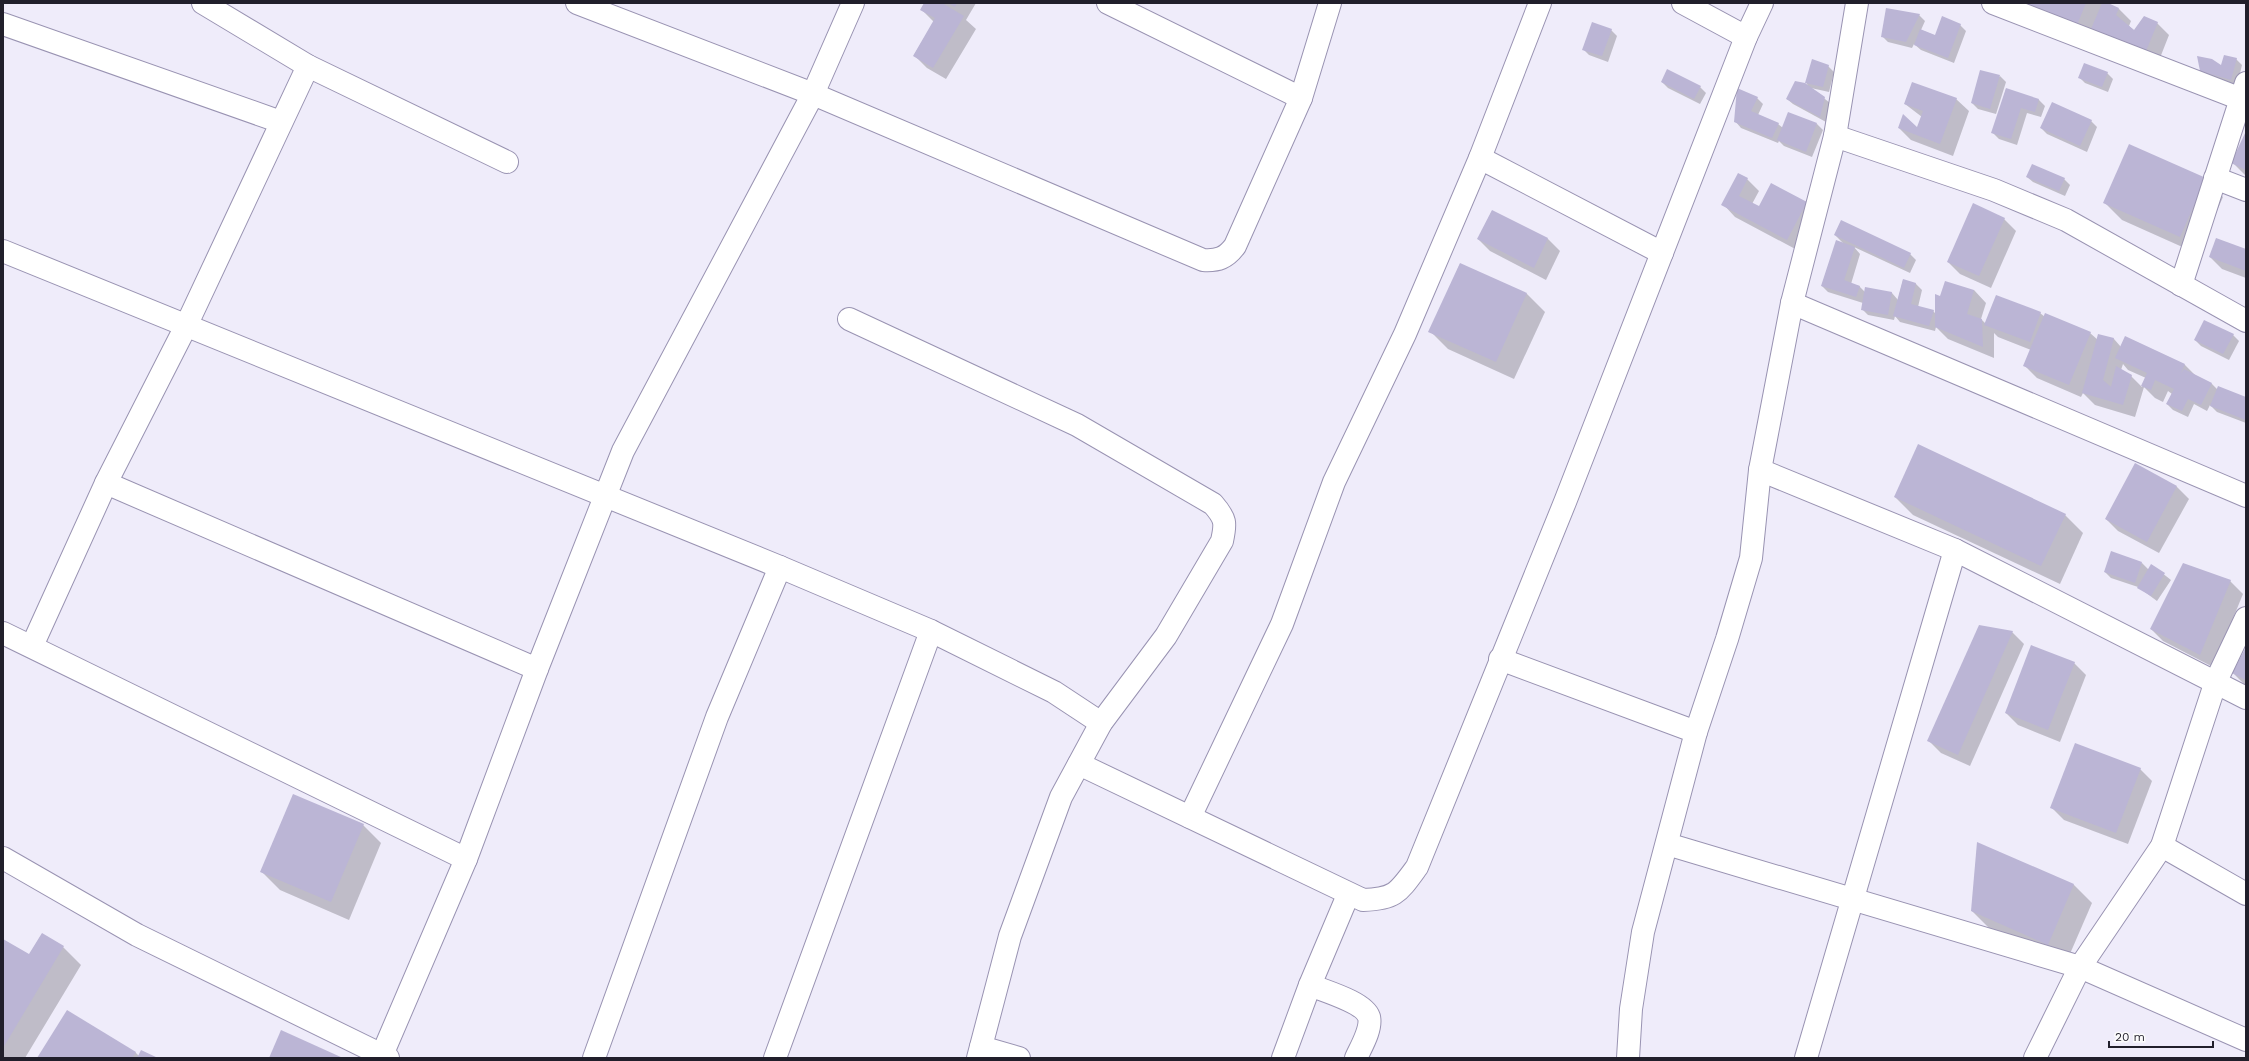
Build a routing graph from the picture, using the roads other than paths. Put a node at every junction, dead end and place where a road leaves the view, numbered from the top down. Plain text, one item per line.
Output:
1 (203, 3) edge
2 (577, 3) edge
3 (853, 3) edge
4 (1108, 3) edge
5 (1330, 3) edge
6 (1540, 3) edge
7 (1683, 3) edge
8 (1762, 3) edge
9 (1857, 3) edge
10 (1993, 3) edge
11 (3, 24) edge
12 (1746, 36) junction
13 (308, 66) junction
14 (2243, 91) edge
15 (813, 94) junction
16 (1301, 98) junction
17 (280, 122) junction
18 (1835, 136) junction
19 (1480, 158) junction
20 (507, 162) dead end
21 (2215, 178) junction
22 (2246, 190) edge
23 (3, 252) edge
24 (1662, 253) junction
25 (2181, 285) junction
26 (1792, 303) junction
27 (848, 319) dead end
28 (2246, 321) edge
29 (186, 326) junction
30 (1760, 470) junction
31 (106, 483) junction
32 (604, 496) junction
33 (2246, 496) edge
34 (1955, 550) junction
35 (780, 567) junction
36 (2246, 618) edge
37 (931, 631) junction
38 (3, 633) edge
39 (32, 646) junction
40 (1500, 658) junction
41 (537, 669) junction
42 (2216, 681) junction
43 (2246, 698) edge
44 (1101, 723) junction
45 (1696, 732) junction
46 (1079, 764) junction
47 (1190, 817) junction
48 (1668, 844) junction
49 (2162, 846) junction
50 (3, 858) edge
51 (466, 859) junction
52 (2246, 894) edge
53 (1348, 895) junction
54 (1851, 899) junction
55 (2080, 967) junction
56 (1310, 985) junction
57 (2246, 1040) edge
58 (980, 1052) edge
59 (385, 1056) edge
60 (594, 1058) edge
61 (775, 1058) edge
62 (1019, 1058) edge
63 (1283, 1058) edge
64 (1356, 1058) edge
65 (1628, 1058) edge
66 (1806, 1058) edge
67 (2035, 1058) edge

1 - 13 street
2 - 15 street
3 - 15 street
4 - 16 street
5 - 16 street
6 - 19 street
7 - 12 street
8 - 12 street
9 - 18 street
10 - 14 street
11 - 17 street
12 - 24 street
13 - 17 street
13 - 20 street
14 - 21 street
15 - 16 street
15 - 32 street
17 - 29 street
18 - 25 street
18 - 26 street
19 - 24 street
19 - 47 street
21 - 22 street
21 - 25 street
23 - 29 street
24 - 40 street
25 - 28 street
26 - 30 street
26 - 33 street
27 - 44 street
29 - 31 street
29 - 32 street
30 - 34 street
30 - 45 street
31 - 39 street
31 - 41 street
32 - 35 street
32 - 41 street
34 - 42 street
34 - 54 street
35 - 37 street
35 - 60 street
36 - 42 street
37 - 44 street
37 - 61 street
38 - 39 street
39 - 51 street
40 - 45 street
40 - 53 street
41 - 51 street
42 - 43 street
42 - 49 street
44 - 46 street
45 - 48 street
46 - 47 street
46 - 58 street
47 - 53 street
48 - 54 street
48 - 65 street
49 - 52 street
49 - 55 street
50 - 59 street
51 - 59 street
53 - 56 street
54 - 55 street
54 - 66 street
55 - 57 street
55 - 67 street
56 - 63 street
56 - 64 street
58 - 62 street

